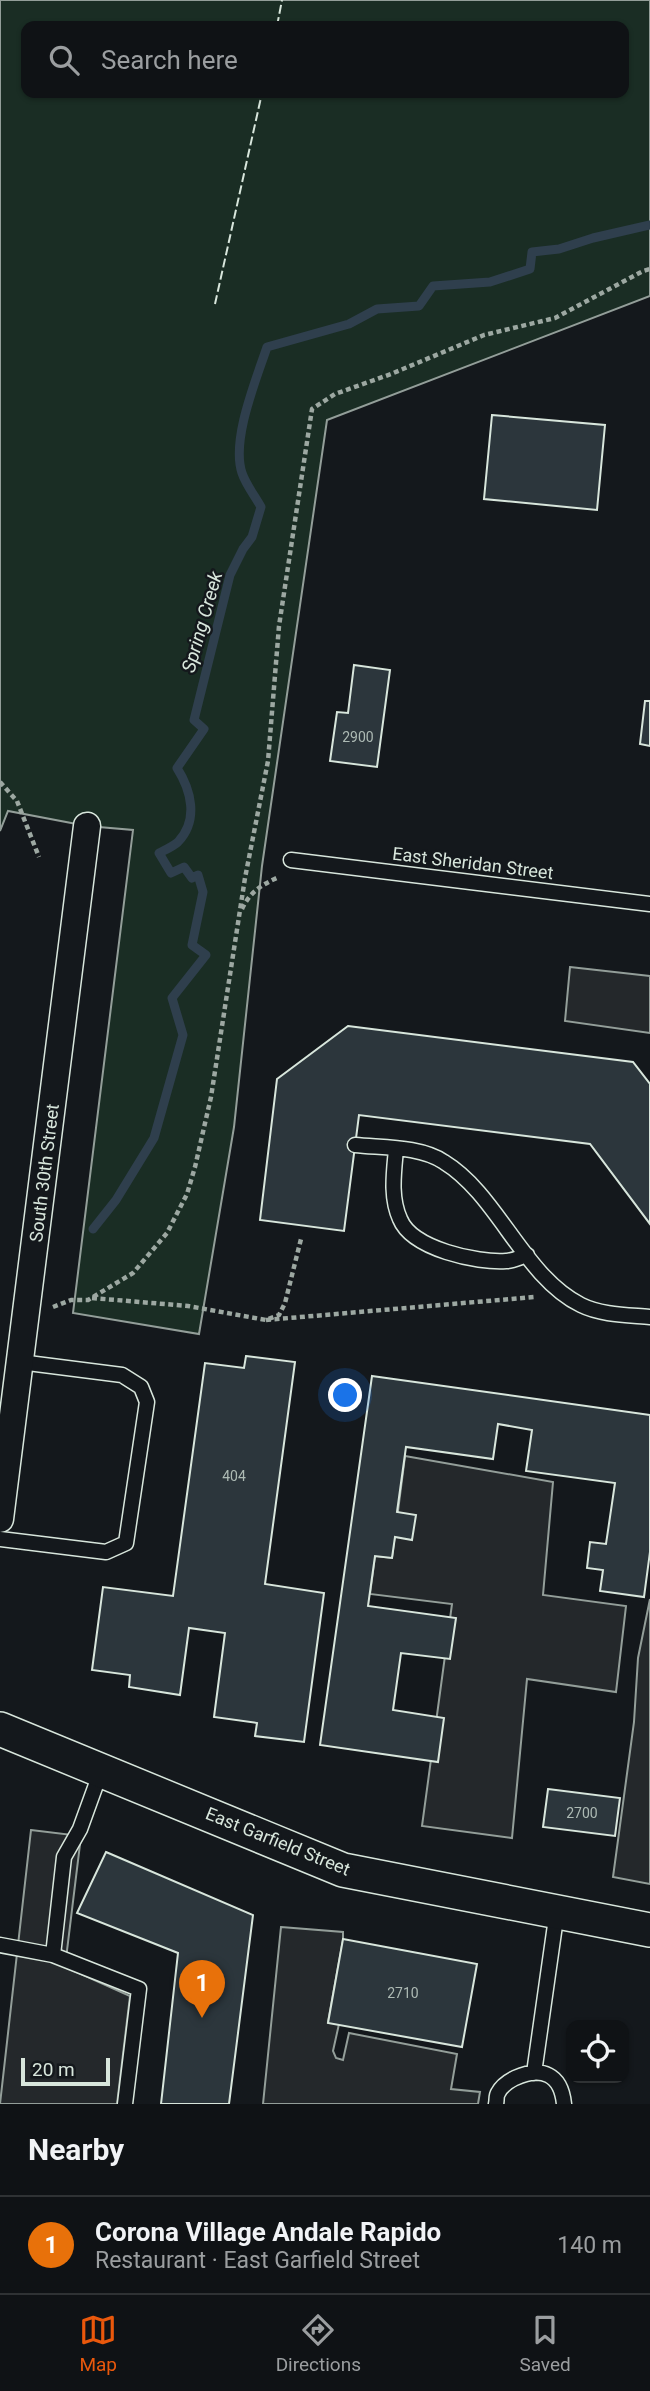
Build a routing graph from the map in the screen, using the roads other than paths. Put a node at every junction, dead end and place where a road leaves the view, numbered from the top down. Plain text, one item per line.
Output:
1 (87, 826) dead end
2 (290, 860) road end
3 (650, 904) edge
4 (355, 1145) dead end
5 (396, 1149) junction
6 (527, 1255) junction
7 (650, 1317) edge
8 (20, 1362) junction
9 (0, 1519) edge
10 (0, 1539) edge
11 (0, 1729) edge
12 (102, 1770) junction
13 (557, 1911) junction
14 (650, 1930) edge
15 (0, 1945) edge
16 (53, 1955) junction
17 (534, 2073) junction
18 (125, 2104) edge
19 (496, 2104) edge
20 (564, 2104) edge

1 - 8 street, South 30th Street
2 - 3 lane, East Sheridan Street
4 - 5 lane
5 - 6 lane
5 - 6 lane
6 - 7 lane
8 - 9 street, South 30th Street
8 - 10 lane
11 - 12 street, East Garfield Street
12 - 13 street, East Garfield Street
12 - 16 lane
13 - 14 street, East Garfield Street
13 - 17 lane
15 - 16 lane
16 - 18 lane
17 - 19 lane
17 - 20 lane

